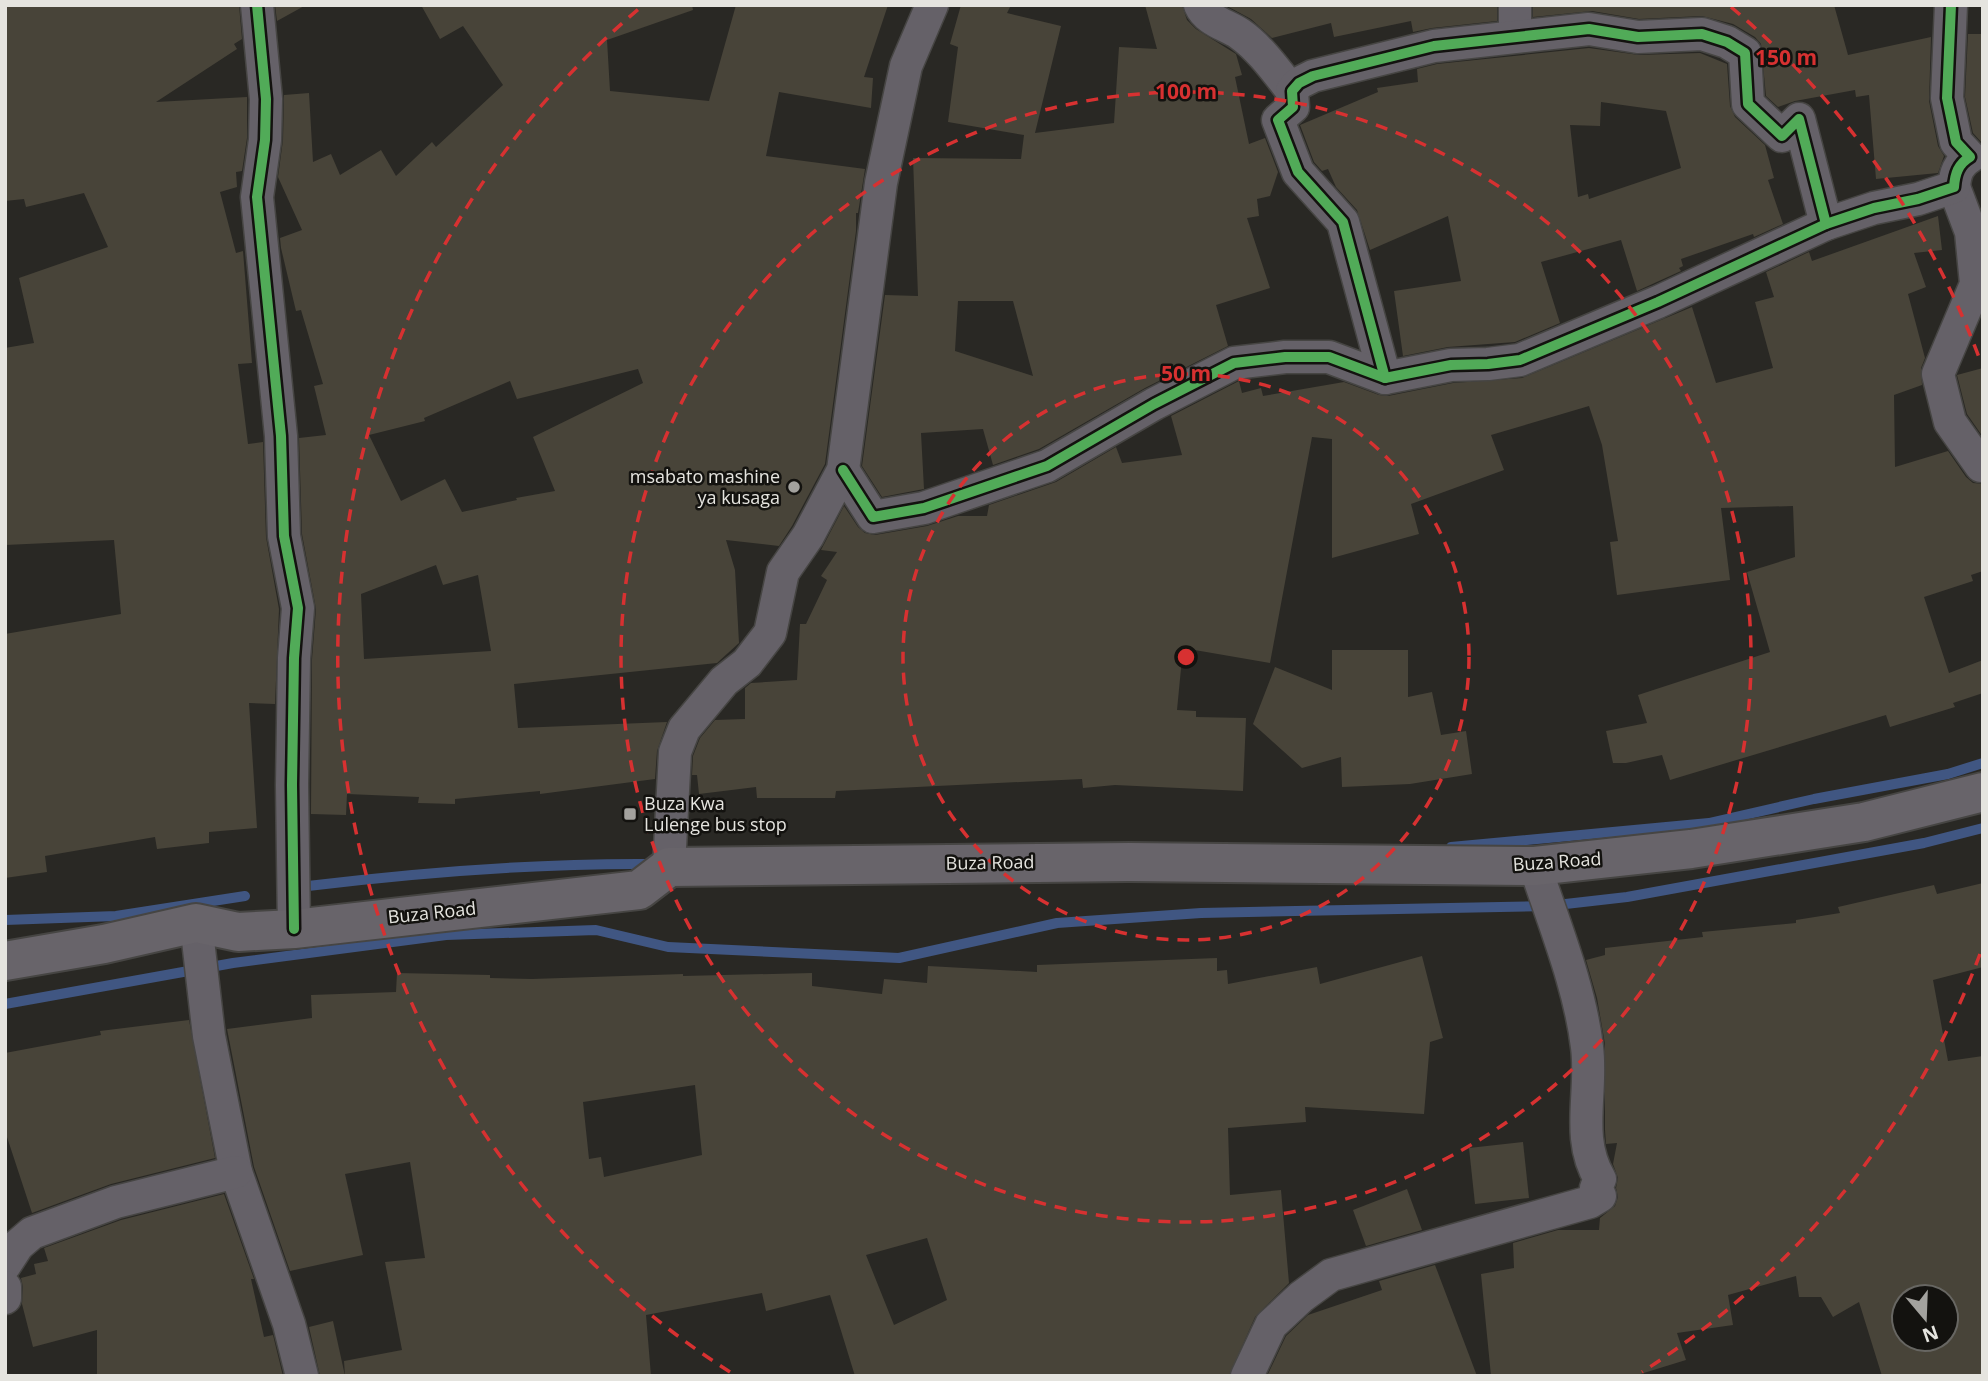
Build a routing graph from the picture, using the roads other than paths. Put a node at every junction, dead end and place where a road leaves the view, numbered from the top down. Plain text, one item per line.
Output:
1 (257, 5) edge
2 (932, 5) edge
3 (1200, 5) edge
4 (1951, 5) edge
5 (1515, 21) edge
6 (1292, 91) junction
7 (1976, 154) edge
8 (1954, 187) junction
9 (1826, 225) junction
10 (1385, 378) junction
11 (1983, 466) edge
12 (843, 470) junction
13 (1983, 792) edge
14 (1535, 866) junction
15 (669, 867) junction
16 (196, 923) junction
17 (294, 929) junction
18 (5, 961) edge
19 (236, 1172) junction
20 (5, 1265) edge
21 (5, 1287) edge
22 (5, 1298) edge
23 (302, 1376) edge
24 (1247, 1376) edge

1 - 17 street
2 - 12 street
3 - 6 street
4 - 7 street
5 - 6 street
5 - 9 street
6 - 10 street
7 - 8 street
8 - 9 street
8 - 11 street
9 - 10 street
10 - 12 street
12 - 15 street
13 - 14 main road, Buza Road
14 - 15 main road, Buza Road
14 - 24 street
15 - 17 main road, Buza Road
16 - 17 main road, Buza Road
16 - 18 main road, Buza Road
16 - 19 street
19 - 20 street
19 - 23 street
21 - 22 street

